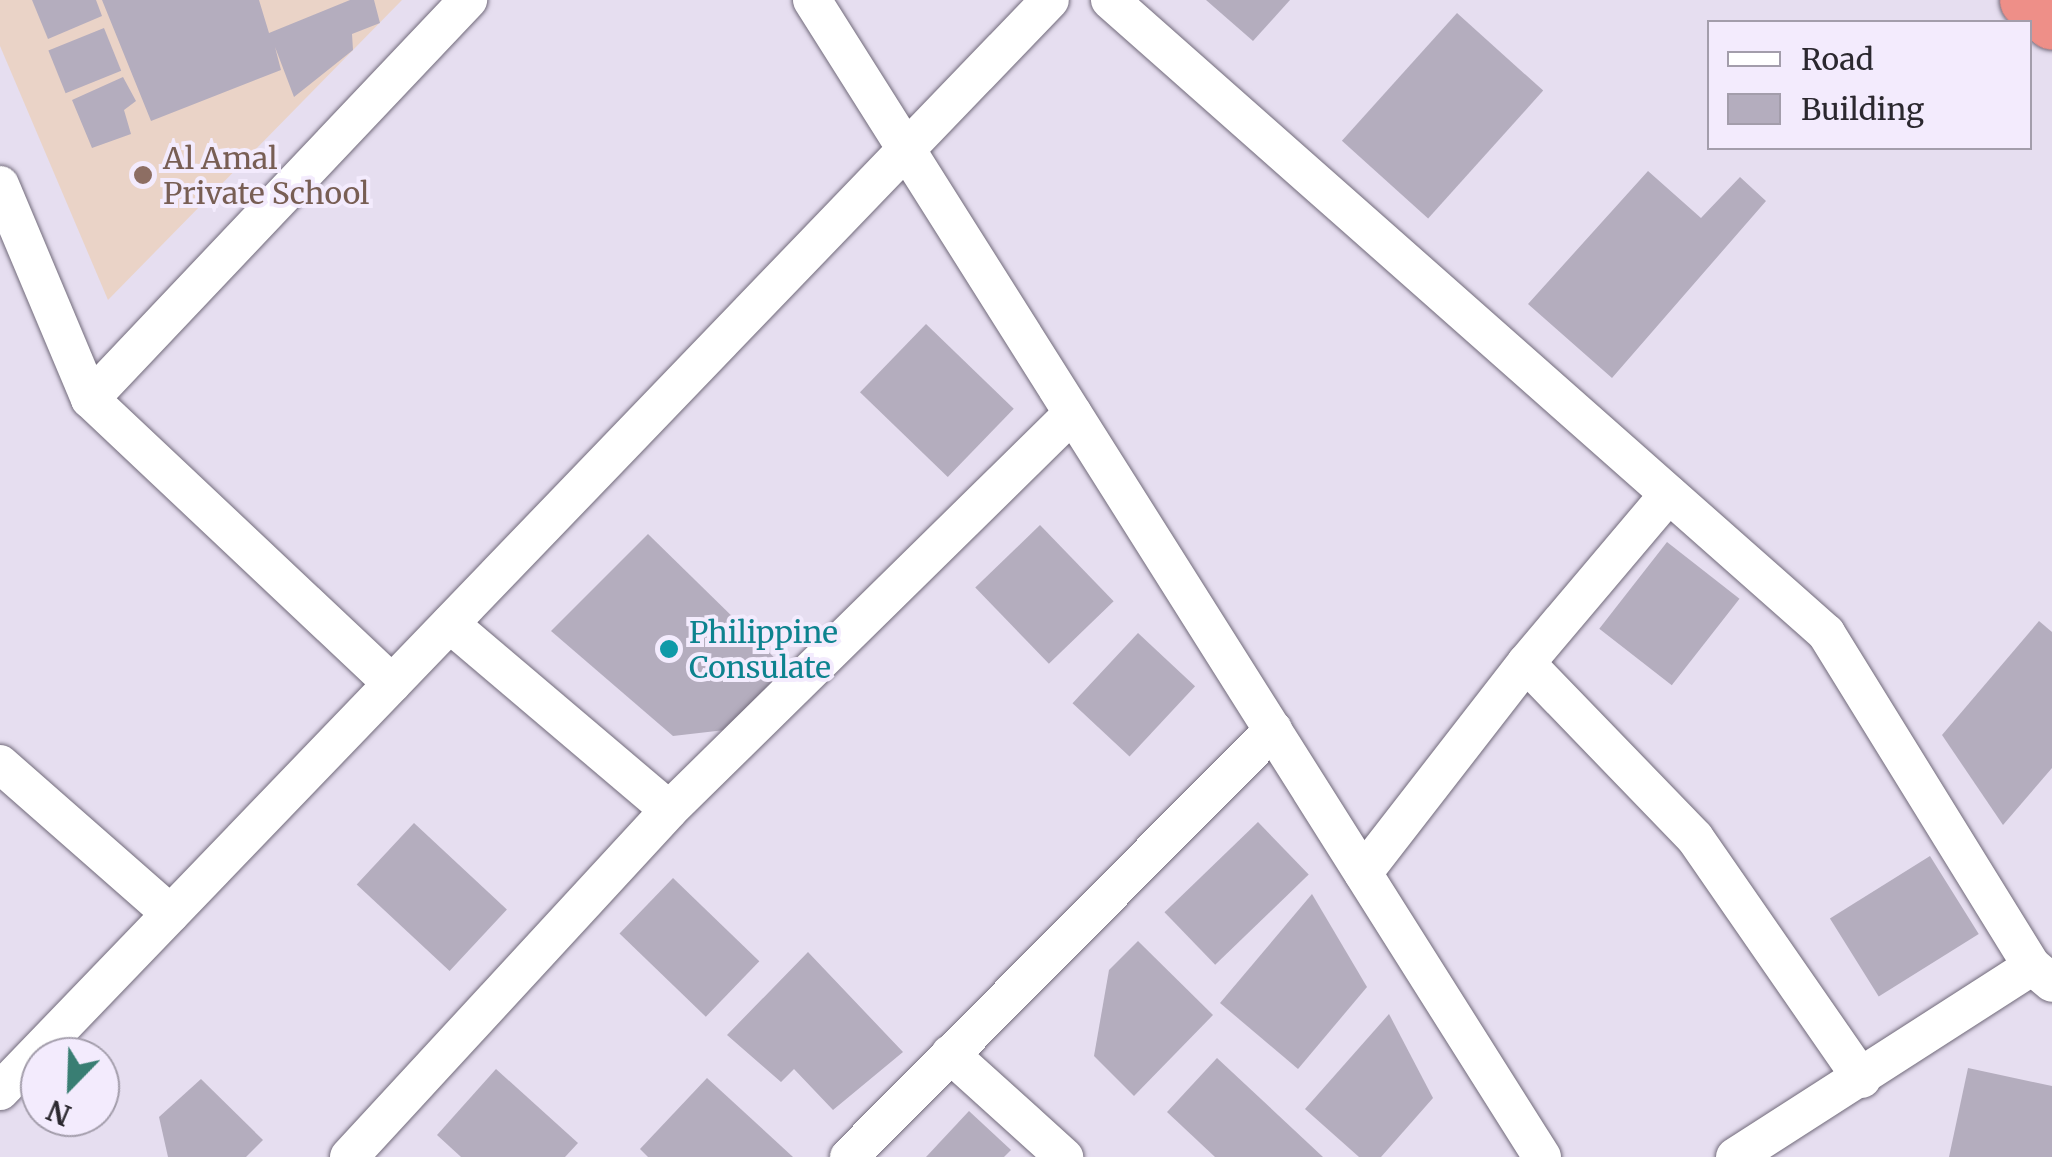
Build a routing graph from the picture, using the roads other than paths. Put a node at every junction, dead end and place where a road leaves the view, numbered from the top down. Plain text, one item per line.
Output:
1 (468, 0) edge
2 (812, 0) edge
3 (1050, 0) edge
4 (1110, 0) edge
5 (2027, 0) edge
6 (2052, 22) edge
7 (906, 149) junction
8 (0, 185) edge
9 (90, 399) junction
10 (1073, 413) junction
11 (1669, 494) junction
12 (450, 624) junction
13 (1526, 663) junction
14 (392, 684) junction
15 (1273, 730) junction
16 (0, 764) edge
17 (669, 810) junction
18 (1363, 873) junction
19 (171, 914) junction
20 (2042, 974) edge
21 (950, 1054) junction
22 (1862, 1078) junction
23 (0, 1091) edge
24 (349, 1157) edge
25 (849, 1157) edge
26 (1064, 1157) edge
27 (1542, 1157) edge
28 (1735, 1157) edge

1 - 9 street
2 - 7 street
3 - 7 street
4 - 11 street
5 - 6 highway
7 - 10 street
7 - 12 street
8 - 9 street
9 - 14 street
10 - 15 street
10 - 17 street
11 - 13 street
11 - 20 street
12 - 14 street
12 - 17 street
13 - 18 street
13 - 22 street
14 - 19 street
15 - 18 street
15 - 21 street
16 - 19 street
17 - 24 street
18 - 27 street
19 - 23 street
20 - 22 street
21 - 25 street
21 - 26 street
22 - 28 street

